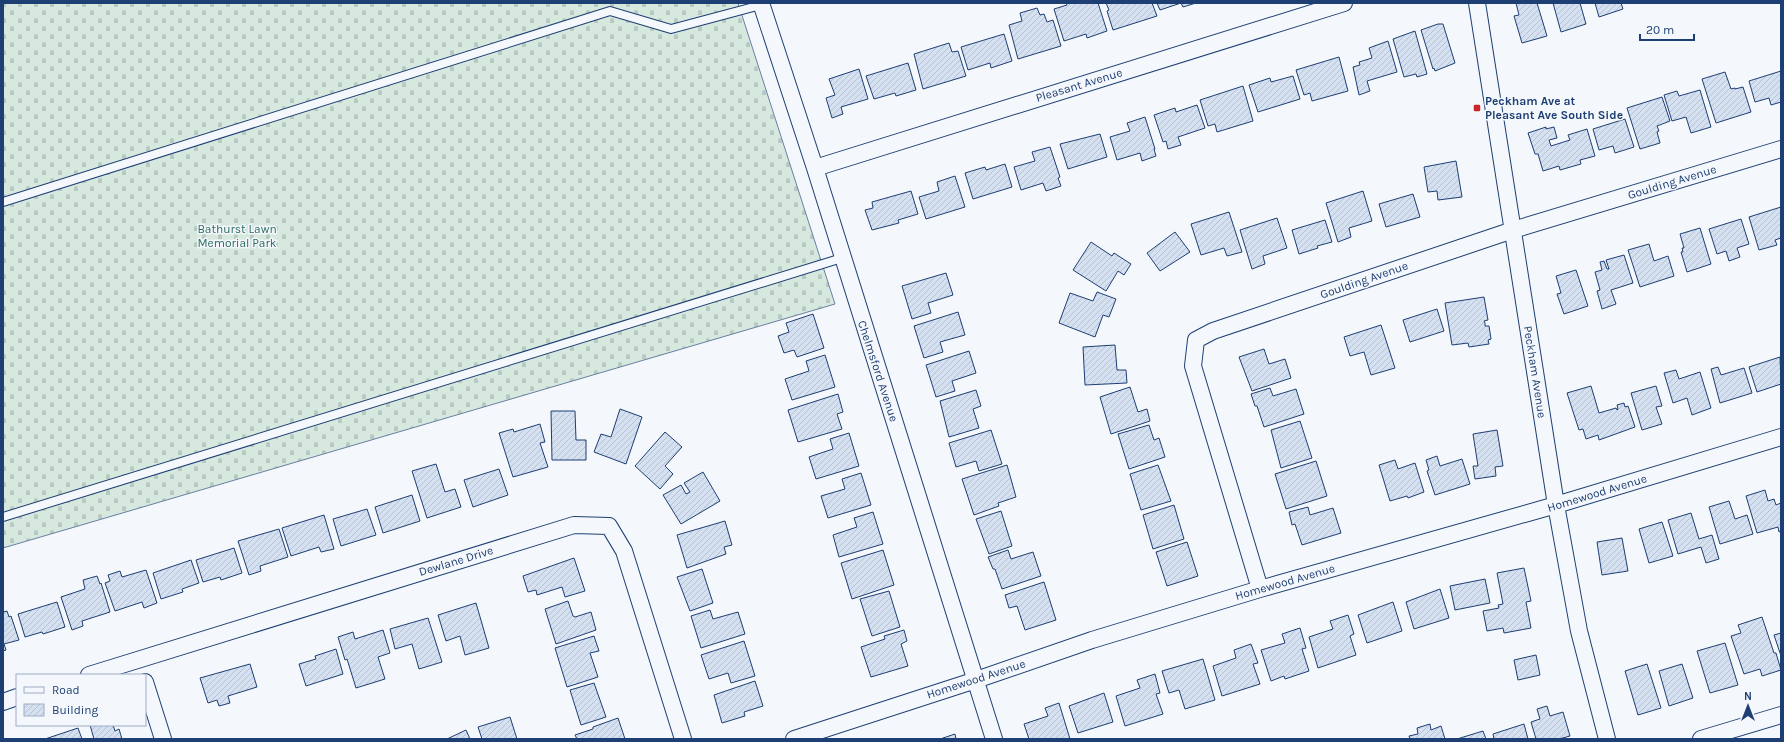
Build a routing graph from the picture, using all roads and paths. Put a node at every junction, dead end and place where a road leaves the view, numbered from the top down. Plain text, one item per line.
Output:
1 (1344, 3) edge
2 (1477, 3) edge
3 (761, 4) edge
4 (1781, 149) edge
5 (815, 168) junction
6 (3, 202) edge
7 (1513, 230) junction
8 (842, 258) junction
9 (1781, 437) edge
10 (1556, 505) junction
11 (3, 517) edge
12 (1260, 589) junction
13 (139, 660) junction
14 (92, 674) edge
15 (143, 674) edge
16 (976, 680) junction
17 (146, 685) edge
18 (16, 697) edge
19 (3, 702) edge
20 (1781, 715) edge
21 (163, 739) edge
22 (683, 739) edge
23 (794, 739) edge
24 (994, 739) edge
25 (1607, 739) edge
26 (1701, 739) edge

1 - 5 street, Pleasant Avenue
2 - 7 street, Peckham Avenue
3 - 5 street, Chelmsford Avenue
3 - 6 lane
4 - 7 street, Goulding Avenue
5 - 8 street, Chelmsford Avenue
7 - 10 street, Peckham Avenue
7 - 12 street, Goulding Avenue
8 - 11 lane
8 - 16 street, Chelmsford Avenue
9 - 10 street, Homewood Avenue
10 - 12 street, Homewood Avenue
10 - 25 street, Peckham Avenue
12 - 16 street, Homewood Avenue
13 - 14 street, Dewlane Drive
13 - 15 street
13 - 22 street, Dewlane Drive
16 - 23 street, Homewood Avenue
16 - 24 street, Chelmsford Avenue
17 - 21 street
18 - 19 street
20 - 26 street

